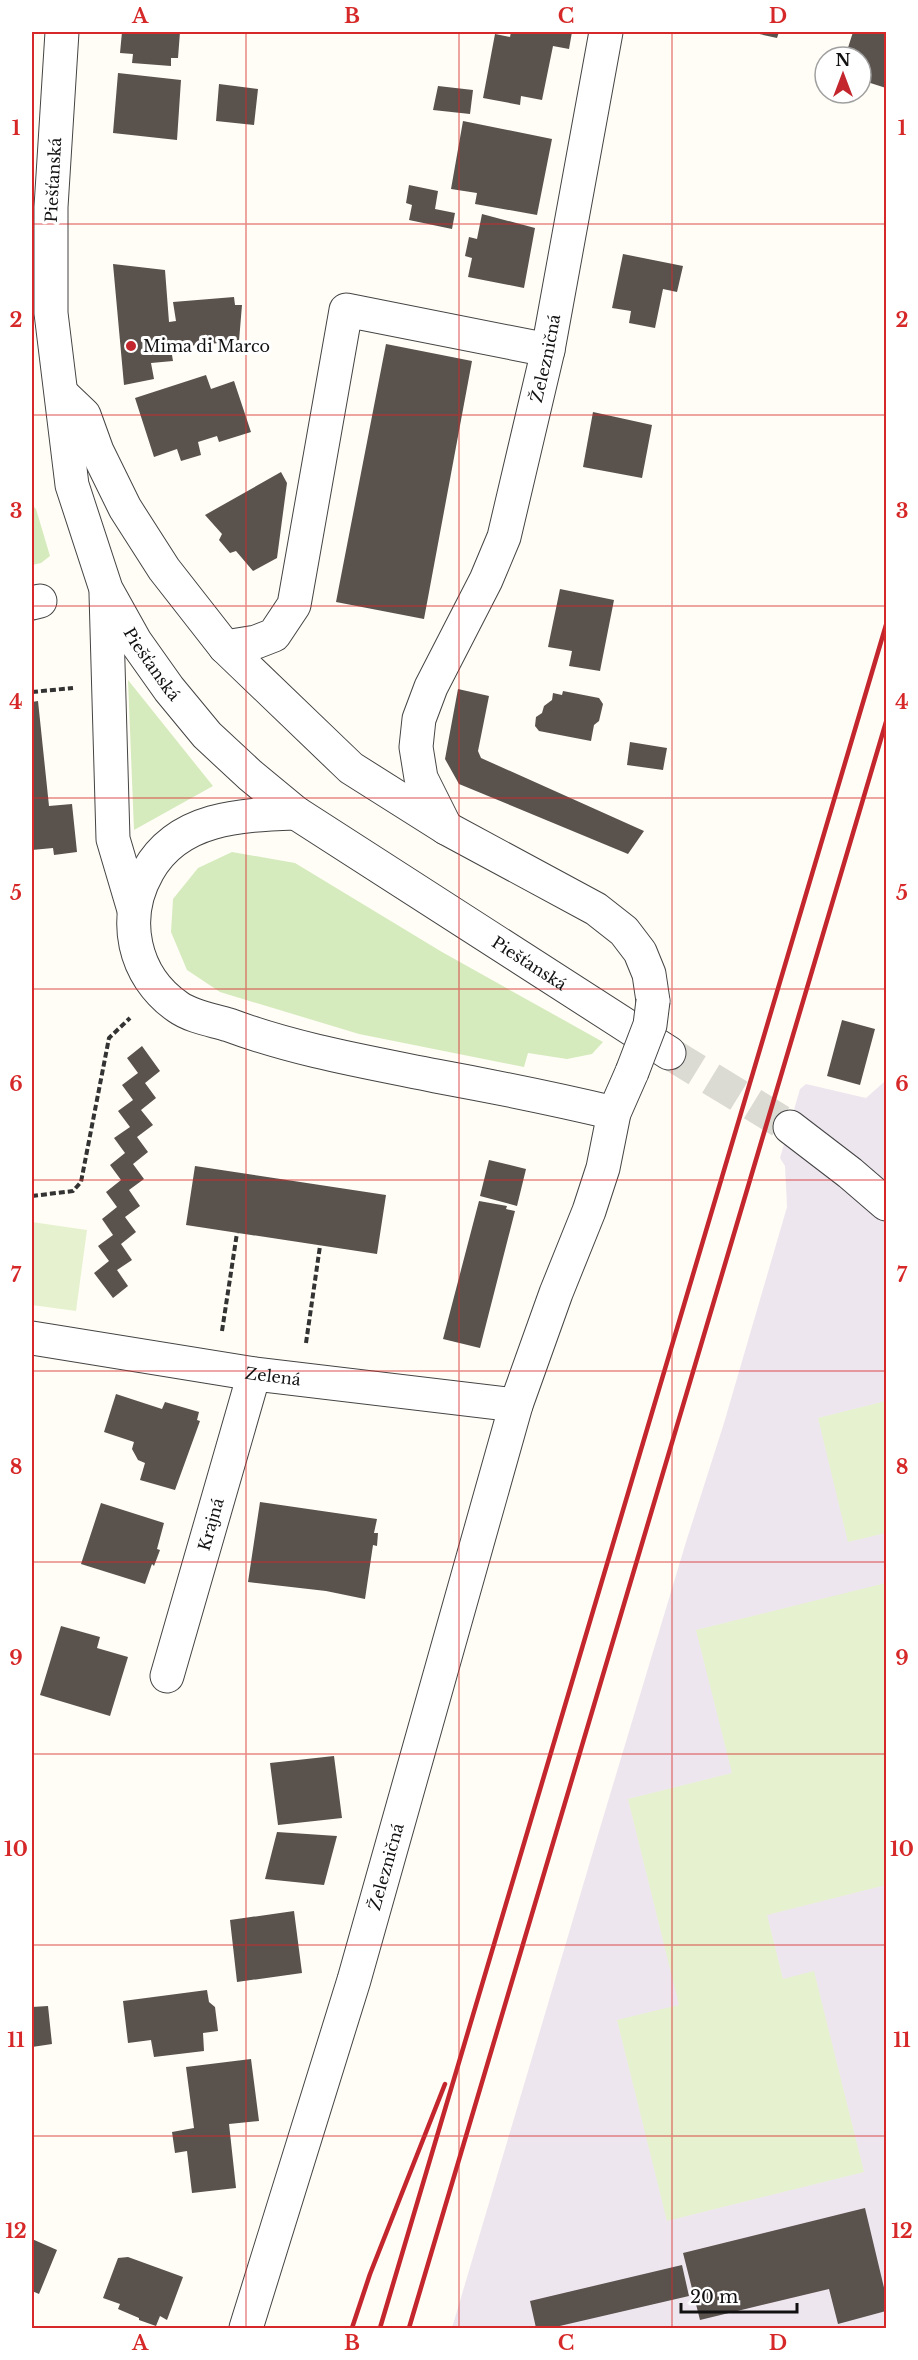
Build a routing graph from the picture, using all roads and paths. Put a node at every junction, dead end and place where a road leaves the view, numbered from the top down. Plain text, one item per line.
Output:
1 (62, 32) edge
2 (606, 32) edge
3 (548, 350) junction
4 (62, 393) junction
5 (106, 589) junction
6 (225, 647) junction
7 (75, 688) dead end
8 (32, 692) edge
9 (296, 813) junction
10 (446, 828) junction
11 (134, 910) junction
12 (130, 1018) dead end
13 (669, 1053) tunnel mouth
14 (614, 1113) junction
15 (790, 1128) tunnel mouth
16 (32, 1196) edge
17 (886, 1204) edge
18 (237, 1233) dead end
19 (320, 1246) dead end
20 (32, 1338) edge
21 (216, 1367) junction
22 (254, 1374) junction
23 (300, 1379) junction
24 (516, 1405) junction
25 (167, 1676) dead end
26 (246, 2328) edge

1 - 4 street, Piešťanská
2 - 3 street, Železničná
3 - 6 street
3 - 10 street, Železničná
4 - 5 street, Piešťanská
4 - 6 street, Železničná
5 - 9 street, Piešťanská
5 - 11 street
6 - 10 street, Železničná
7 - 8 path
9 - 11 street
9 - 13 street, Piešťanská
10 - 14 street, Železničná, bridge
11 - 14 street
12 - 16 path
14 - 24 street, Železničná
15 - 17 street
18 - 21 path
19 - 23 path
20 - 21 street, Zelená
21 - 22 street, Zelená
22 - 23 street, Zelená
22 - 25 street, Krajná
23 - 24 street, Zelená
24 - 26 street, Železničná

